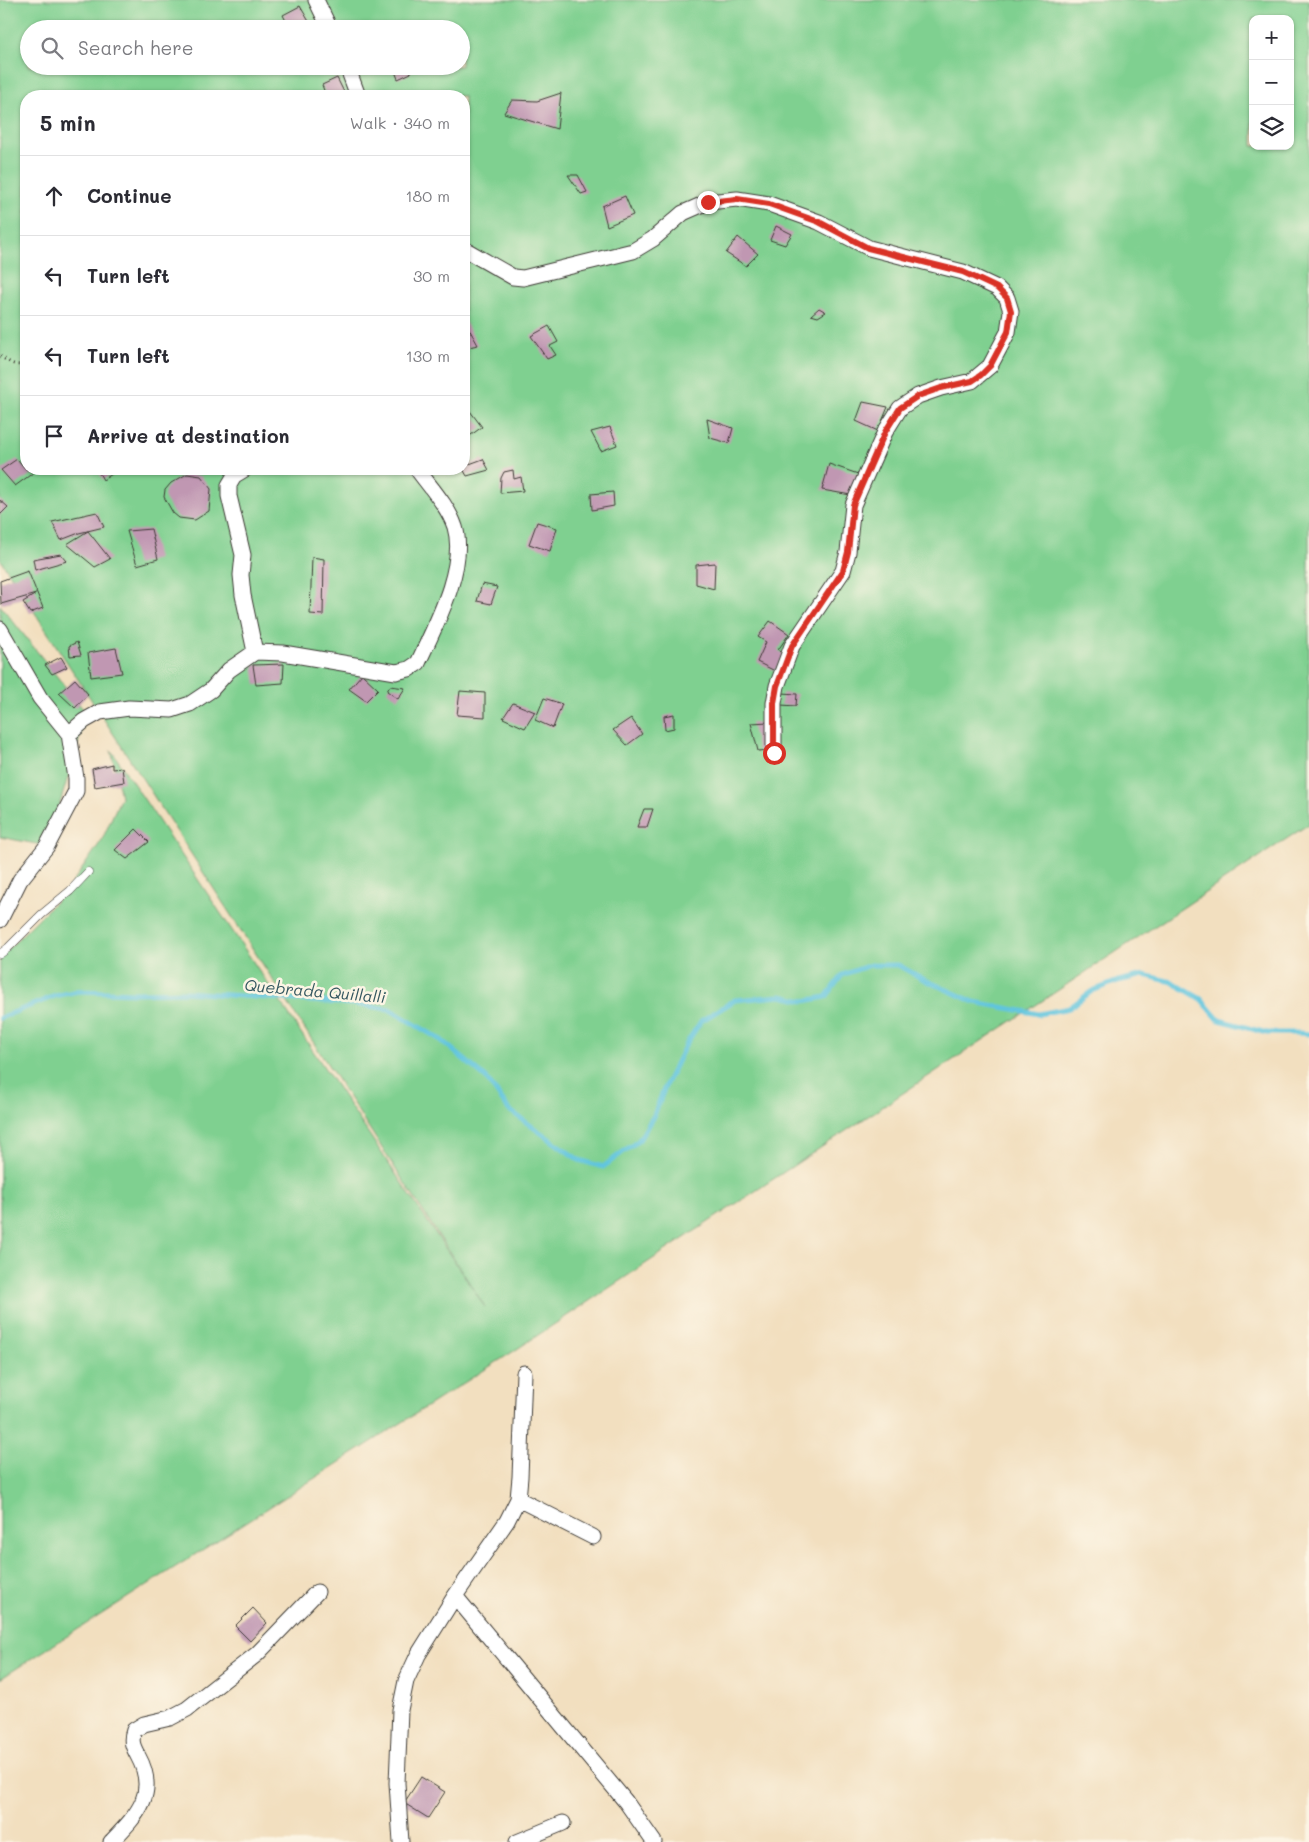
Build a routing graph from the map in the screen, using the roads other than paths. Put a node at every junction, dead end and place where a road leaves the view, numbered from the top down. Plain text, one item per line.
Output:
1 (316, 0) edge
2 (326, 20) edge
3 (350, 75) edge
4 (356, 90) edge
5 (470, 252) edge
6 (235, 475) edge
7 (421, 475) edge
8 (0, 629) edge
9 (255, 652) junction
10 (69, 734) junction
11 (774, 753) dead end
12 (88, 872) dead end
13 (0, 920) edge
14 (0, 954) edge
15 (524, 1373) dead end
16 (518, 1499) junction
17 (593, 1537) dead end
18 (317, 1592) dead end
19 (455, 1596) junction
20 (563, 1823) dead end
21 (111, 1842) edge
22 (401, 1842) edge
23 (518, 1842) edge
24 (654, 1842) edge

1 - 2 street
3 - 4 street
5 - 11 street
6 - 9 street
7 - 9 street
8 - 10 street
9 - 10 street
10 - 13 street
12 - 14 lane
15 - 16 street
16 - 17 street
16 - 19 street
18 - 21 street
19 - 22 street
19 - 24 street
20 - 23 street

